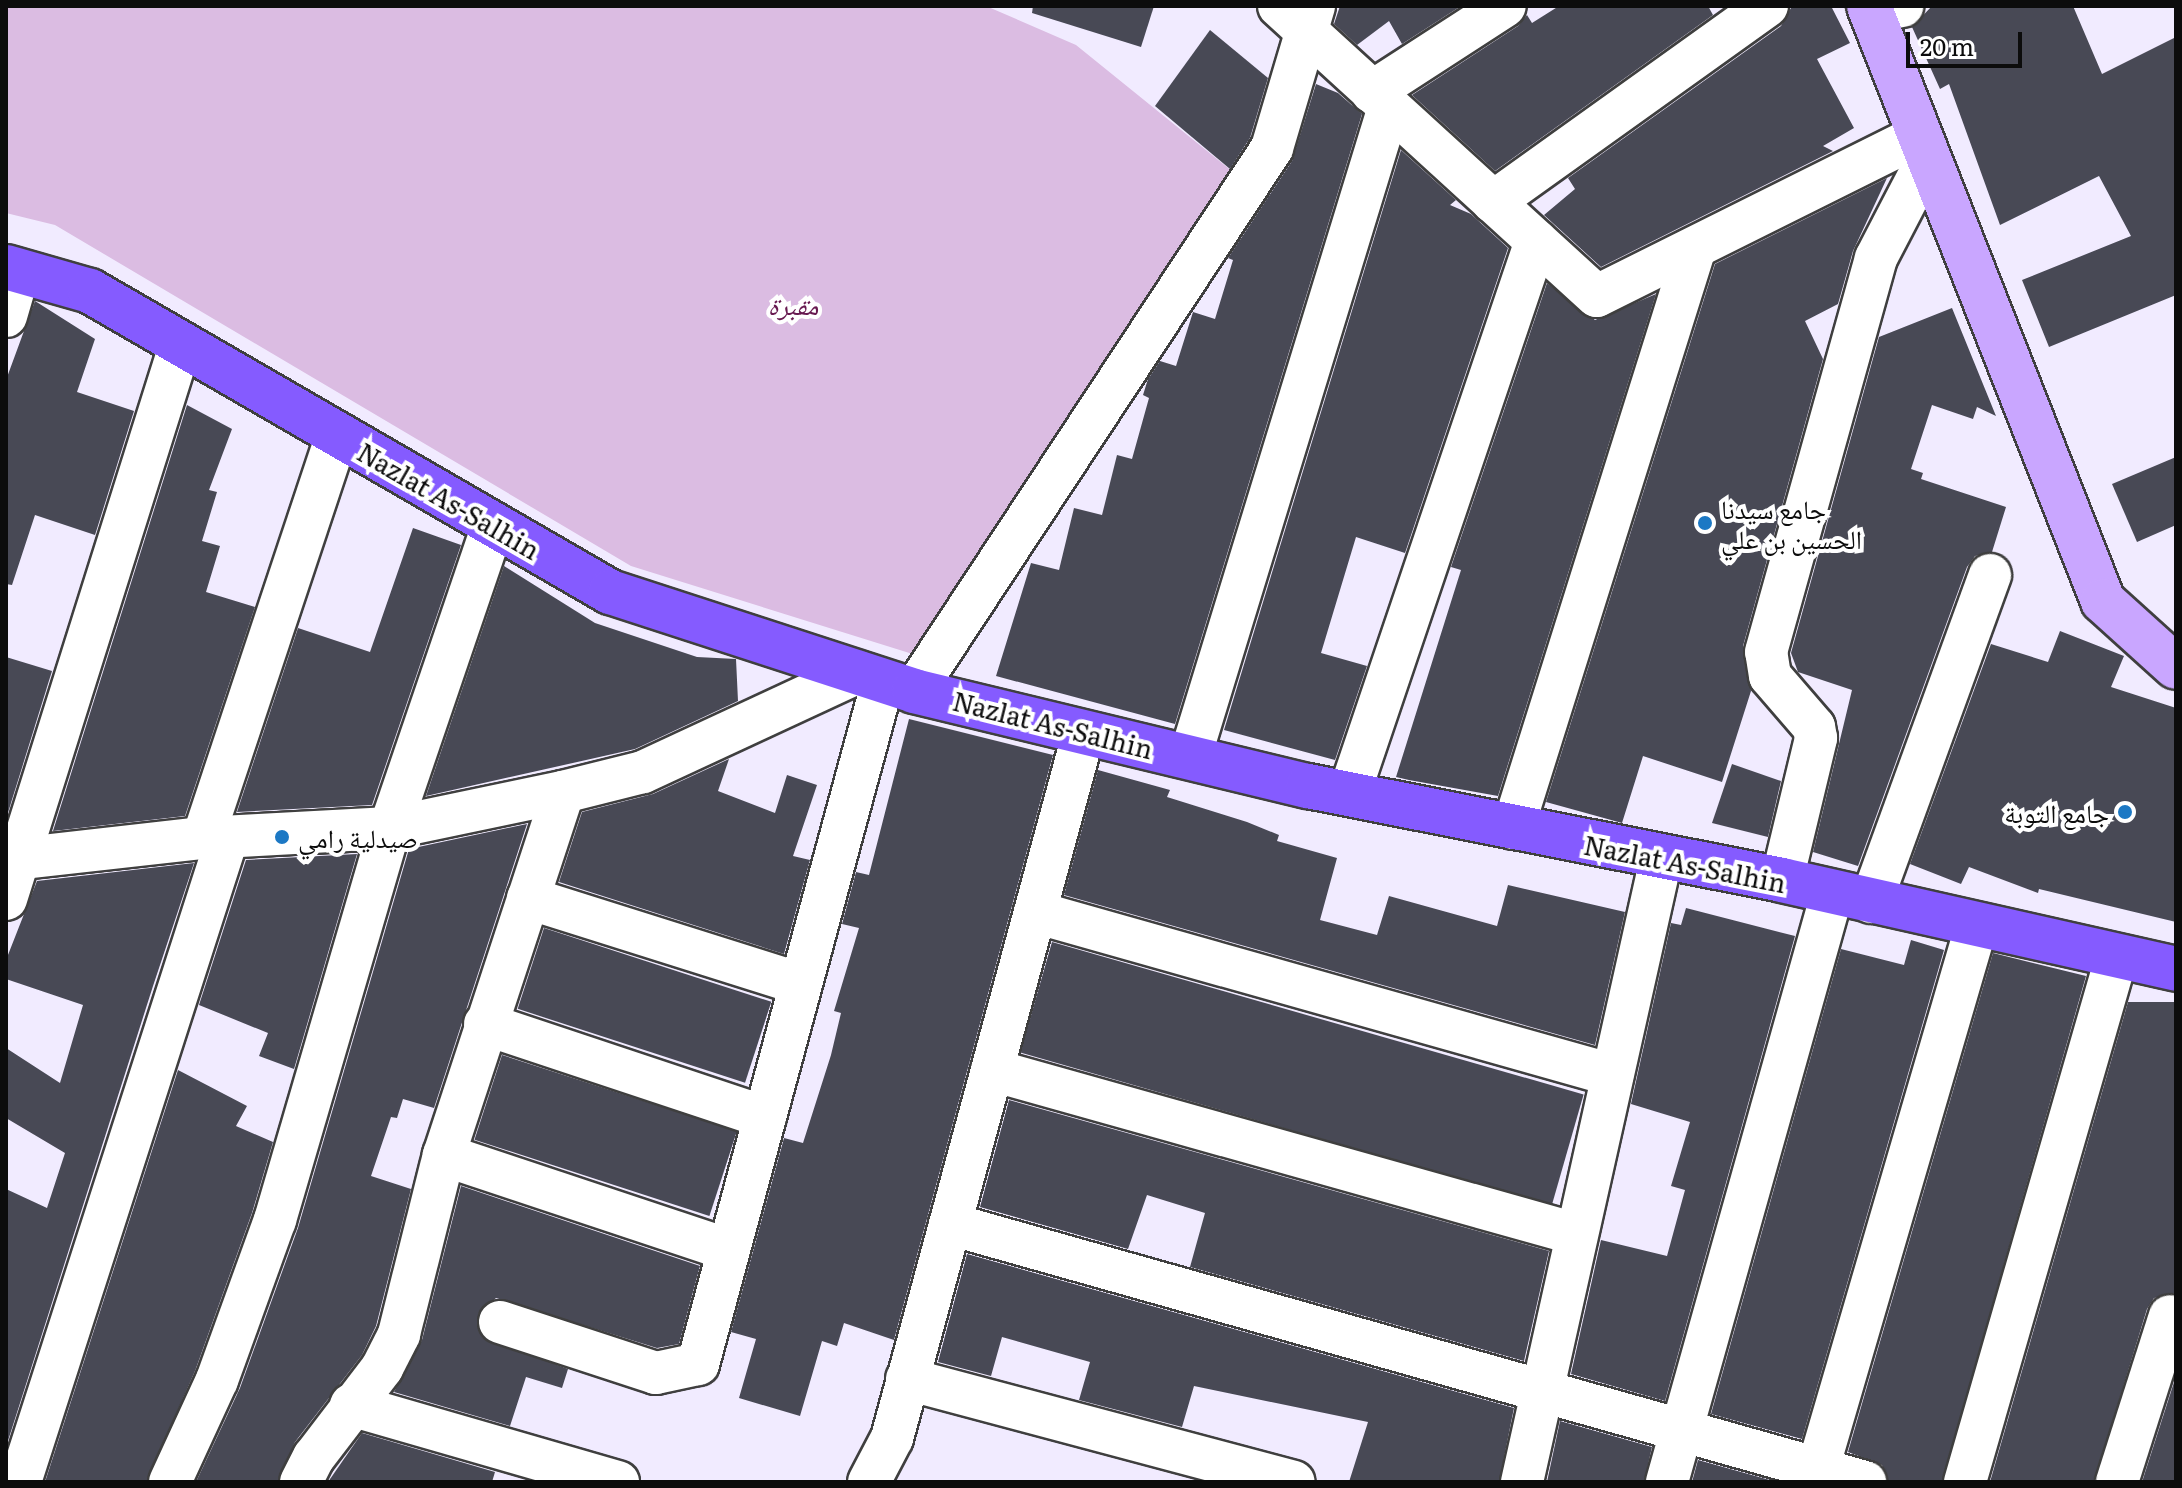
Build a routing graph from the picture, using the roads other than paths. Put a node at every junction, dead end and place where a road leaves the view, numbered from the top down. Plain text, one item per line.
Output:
1 (1505, 6) edge
2 (1767, 6) edge
3 (1881, 8) edge
4 (1300, 15) edge
5 (1380, 99) junction
6 (1924, 146) junction
7 (1493, 202) junction
8 (1536, 241) junction
9 (1695, 248) junction
10 (13, 269) edge
11 (6, 316) edge
12 (180, 346) junction
13 (337, 436) junction
14 (493, 525) junction
15 (1990, 575) dead end
16 (2176, 667) edge
17 (885, 681) junction
18 (1084, 732) junction
19 (1190, 757) junction
20 (563, 792) junction
21 (1349, 794) junction
22 (390, 828) junction
23 (1513, 828) junction
24 (215, 838) junction
25 (12, 859) edge
26 (1661, 859) junction
27 (1782, 880) junction
28 (528, 898) junction
29 (1852, 898) junction
30 (6, 899) edge
31 (1035, 912) junction
32 (1977, 924) junction
33 (2117, 955) junction
34 (2176, 969) edge
35 (801, 984) junction
36 (485, 1024) junction
37 (992, 1070) junction
38 (1612, 1075) junction
39 (765, 1117) junction
40 (444, 1155) junction
41 (950, 1224) junction
42 (1576, 1234) junction
43 (729, 1250) junction
44 (2170, 1316) dead end
45 (500, 1322) dead end
46 (907, 1379) junction
47 (1541, 1391) junction
48 (351, 1405) junction
49 (1682, 1431) junction
50 (1816, 1475) edge
51 (172, 1481) edge
52 (20, 1482) edge
53 (301, 1482) edge
54 (618, 1482) edge
55 (869, 1482) edge
56 (1293, 1482) edge
57 (1522, 1482) edge
58 (1667, 1482) edge
59 (1865, 1482) edge
60 (1965, 1482) edge
61 (2117, 1482) edge

1 - 5 street
2 - 7 street
3 - 6 street
4 - 5 street
4 - 17 street
5 - 7 street
5 - 19 street
6 - 9 street
6 - 16 street
6 - 27 street
7 - 8 street
8 - 9 street
8 - 21 street
9 - 23 street
10 - 11 street
10 - 12 main road, Nazlat As-Salhin
12 - 13 main road, Nazlat As-Salhin
12 - 25 street
13 - 14 main road, Nazlat As-Salhin
13 - 24 street
14 - 17 main road, Nazlat As-Salhin
14 - 22 street
15 - 29 street
17 - 18 main road, Nazlat As-Salhin
17 - 20 street
17 - 35 street
18 - 19 main road, Nazlat As-Salhin
18 - 31 street
19 - 21 main road, Nazlat As-Salhin
20 - 22 street
20 - 28 street
21 - 23 main road, Nazlat As-Salhin
22 - 24 street
22 - 51 street
23 - 26 main road, Nazlat As-Salhin
24 - 25 street
24 - 52 street
25 - 30 street
26 - 27 main road, Nazlat As-Salhin
26 - 38 street
27 - 29 main road, Nazlat As-Salhin
28 - 35 street
28 - 36 street
29 - 32 main road, Nazlat As-Salhin
29 - 49 street
31 - 37 street
31 - 38 street
32 - 33 main road, Nazlat As-Salhin
32 - 50 street
33 - 34 main road, Nazlat As-Salhin
33 - 60 street
35 - 39 street
36 - 39 street
36 - 40 street
37 - 41 street
37 - 42 street
38 - 42 street
39 - 43 street
40 - 43 street
40 - 48 street
41 - 46 street
41 - 47 street
42 - 47 street
43 - 45 street
44 - 61 street
46 - 55 street
46 - 56 street
47 - 49 street
47 - 57 street
48 - 53 street
48 - 54 street
49 - 50 street
49 - 58 street
50 - 59 street

